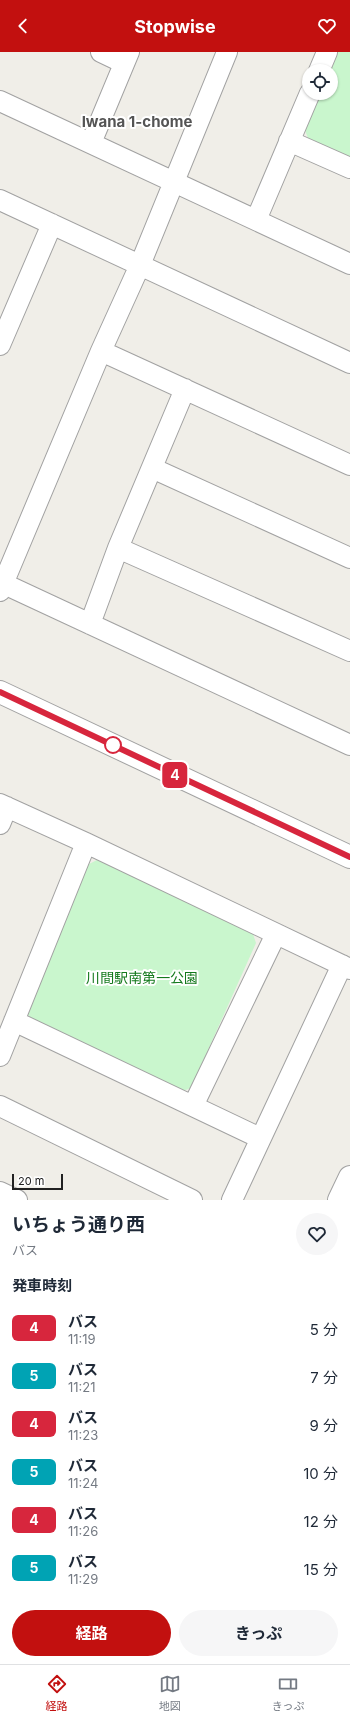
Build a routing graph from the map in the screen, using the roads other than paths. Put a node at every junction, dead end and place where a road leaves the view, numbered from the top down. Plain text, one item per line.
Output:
1 (101, 52) edge
2 (227, 52) edge
3 (327, 52) edge
4 (127, 57) edge
5 (322, 64) edge
6 (307, 100) edge
7 (0, 101) edge
8 (289, 142) junction
9 (91, 143) junction
10 (350, 168) edge
11 (173, 182) junction
12 (0, 200) edge
13 (256, 220) junction
14 (52, 224) junction
15 (350, 264) edge
16 (140, 265) junction
17 (7, 307) edge
18 (0, 345) edge
19 (100, 351) junction
20 (350, 363) edge
21 (184, 390) junction
22 (350, 465) edge
23 (152, 468) junction
24 (118, 548) junction
25 (350, 558) edge
26 (1, 586) edge
27 (90, 624) junction
28 (350, 651) edge
29 (0, 692) edge
30 (350, 745) edge
31 (2, 812) edge
32 (86, 843) junction
33 (350, 858) edge
34 (276, 934) junction
35 (346, 967) edge
36 (14, 1021) junction
37 (0, 1056) edge
38 (0, 1106) edge
39 (193, 1106) junction
40 (260, 1138) junction
41 (350, 1176) edge
42 (0, 1192) edge
43 (16, 1200) edge
44 (192, 1200) edge
45 (232, 1200) edge
46 (339, 1200) edge

1 - 4 street
2 - 11 street
3 - 5 street
4 - 9 street
6 - 8 street
7 - 9 street
8 - 10 street
8 - 13 street
9 - 11 street
11 - 13 street
11 - 16 street
12 - 14 street
13 - 15 street
14 - 16 street
14 - 17 street
16 - 19 street
16 - 20 street
17 - 18 street
19 - 21 street
19 - 26 street
21 - 22 street
21 - 23 street
23 - 24 street
23 - 25 street
24 - 27 street
24 - 28 street
26 - 27 street
27 - 30 street
29 - 33 street
31 - 32 street
32 - 34 street
32 - 36 street
34 - 35 street
34 - 39 street
35 - 40 street
36 - 37 street
36 - 39 street
38 - 44 street
39 - 40 street
40 - 45 street
41 - 46 street
42 - 43 street

